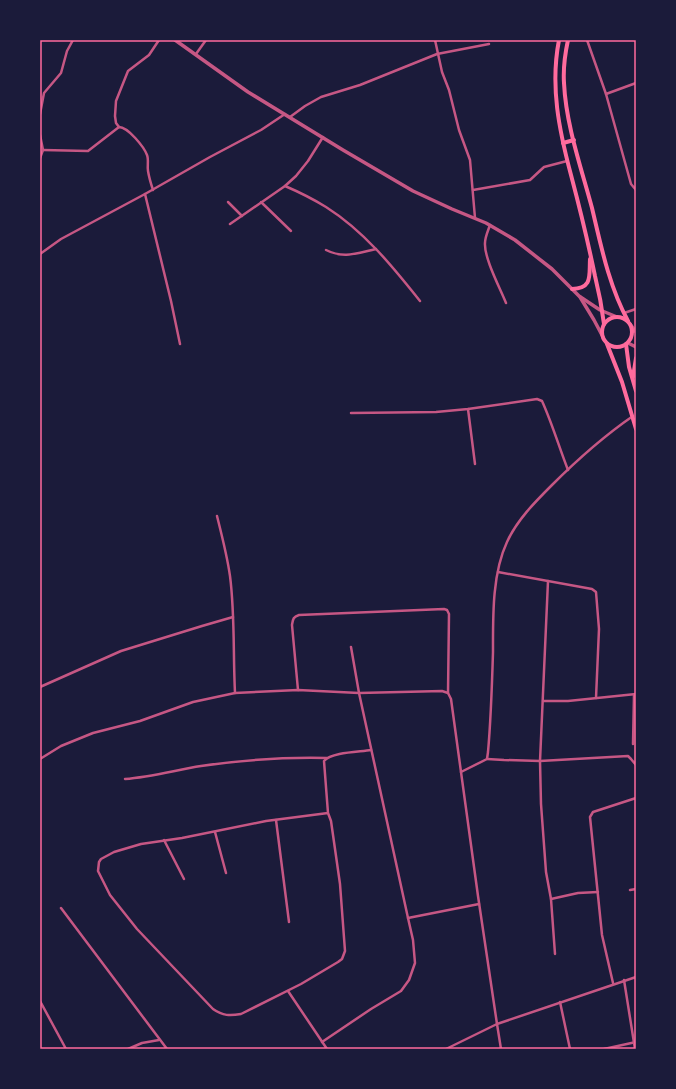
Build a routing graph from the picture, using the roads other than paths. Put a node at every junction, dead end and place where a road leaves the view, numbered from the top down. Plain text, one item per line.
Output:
1 (73, 40) edge
2 (159, 40) edge
3 (176, 40) edge
4 (206, 40) edge
5 (435, 40) edge
6 (558, 40) edge
7 (568, 40) edge
8 (587, 40) edge
9 (489, 44) dead end
10 (196, 54) junction
11 (437, 54) junction
12 (636, 83) edge
13 (606, 94) junction
14 (40, 112) edge
15 (285, 114) junction
16 (290, 117) junction
17 (119, 127) junction
18 (40, 135) edge
19 (323, 137) junction
20 (574, 140) junction
21 (563, 143) junction
22 (43, 150) junction
23 (40, 158) edge
24 (567, 161) junction
25 (285, 186) junction
26 (153, 190) junction
27 (473, 190) junction
28 (636, 190) edge
29 (145, 194) junction
30 (228, 202) dead end
31 (261, 202) junction
32 (242, 216) junction
33 (475, 218) junction
34 (230, 224) dead end
35 (490, 225) junction
36 (291, 231) dead end
37 (376, 249) junction
38 (326, 250) dead end
39 (591, 252) junction
40 (40, 254) edge
41 (572, 289) junction
42 (579, 296) junction
43 (420, 301) dead end
44 (506, 303) dead end
45 (636, 309) edge
46 (603, 311) junction
47 (624, 314) junction
48 (617, 317) junction
49 (629, 322) junction
50 (604, 324) junction
51 (636, 332) edge
52 (602, 337) junction
53 (607, 343) junction
54 (627, 343) junction
55 (180, 344) dead end
56 (636, 347) edge
57 (636, 358) edge
58 (633, 379) junction
59 (636, 391) edge
60 (468, 409) junction
61 (351, 413) dead end
62 (633, 416) junction
63 (636, 429) edge
64 (475, 464) dead end
65 (568, 470) junction
66 (217, 516) dead end
67 (498, 572) junction
68 (548, 581) junction
69 (233, 617) junction
70 (351, 647) dead end
71 (40, 686) edge
72 (298, 690) junction
73 (235, 693) junction
74 (359, 693) junction
75 (448, 693) junction
76 (635, 695) edge
77 (596, 698) junction
78 (543, 701) junction
79 (633, 744) dead end
80 (371, 750) junction
81 (40, 758) edge
82 (327, 758) junction
83 (487, 758) junction
84 (540, 761) junction
85 (636, 765) edge
86 (461, 772) junction
87 (125, 779) dead end
88 (636, 798) edge
89 (328, 813) junction
90 (276, 820) junction
91 (215, 832) junction
92 (164, 840) junction
93 (226, 873) dead end
94 (184, 879) dead end
95 (636, 889) edge
96 (630, 890) dead end
97 (598, 892) junction
98 (551, 899) junction
99 (479, 904) junction
100 (61, 908) dead end
101 (408, 918) junction
102 (289, 922) dead end
103 (555, 954) dead end
104 (636, 977) edge
105 (624, 980) junction
106 (613, 984) junction
107 (288, 991) junction
108 (40, 1000) edge
109 (560, 1002) junction
110 (497, 1024) junction
111 (159, 1040) junction
112 (322, 1042) junction
113 (635, 1042) edge
114 (66, 1049) edge
115 (128, 1049) edge
116 (167, 1049) edge
117 (327, 1049) edge
118 (446, 1049) edge
119 (501, 1049) edge
120 (570, 1049) edge
121 (604, 1049) edge
122 (635, 1049) edge

1 - 14 street
2 - 17 street
3 - 10 street
4 - 10 street
5 - 11 street
6 - 21 main road
7 - 20 main road
8 - 13 street
9 - 11 street
10 - 15 street
11 - 16 street
11 - 27 street
12 - 13 street
13 - 28 street
15 - 16 street
15 - 26 street
16 - 19 street
17 - 22 street
17 - 26 street
18 - 22 street
19 - 25 street
19 - 33 street
20 - 21 main road
20 - 47 main road
21 - 24 main road
22 - 23 street
24 - 27 street
24 - 39 main road
25 - 31 street
25 - 37 street
26 - 29 street
27 - 33 street
29 - 40 street
29 - 55 street
30 - 32 street
31 - 32 street
31 - 36 street
32 - 34 street
33 - 35 street
35 - 41 street
35 - 44 street
37 - 38 street
37 - 43 street
39 - 41 main road
39 - 46 main road
41 - 42 street
42 - 46 street
42 - 52 street
45 - 47 street
46 - 48 street
46 - 50 main road
47 - 49 main road
48 - 49 main road
48 - 50 main road
49 - 51 street
49 - 54 main road
50 - 52 main road
52 - 53 main road
53 - 54 main road
53 - 62 main road
54 - 56 street
54 - 58 main road
57 - 58 main road
58 - 59 main road
60 - 61 street
60 - 64 street
60 - 65 street
62 - 63 main road
62 - 65 street
65 - 67 street
66 - 69 street
67 - 68 street
67 - 83 street
68 - 77 street
68 - 78 street
69 - 71 street
69 - 73 street
70 - 74 street
72 - 73 street
72 - 74 street
72 - 75 street
73 - 81 street
74 - 75 street
74 - 80 street
75 - 86 street
76 - 77 street
76 - 79 street
77 - 78 street
78 - 84 street
80 - 82 street
80 - 101 street
82 - 87 street
82 - 89 street
83 - 84 street
83 - 86 street
84 - 85 street
84 - 98 street
86 - 99 street
88 - 97 street
89 - 90 street
89 - 107 street
90 - 91 street
90 - 102 street
91 - 92 street
91 - 93 street
92 - 94 street
92 - 107 street
95 - 96 street
97 - 98 street
97 - 106 street
98 - 103 street
99 - 101 street
99 - 110 street
100 - 111 street
101 - 112 street
104 - 105 street
105 - 106 street
105 - 113 street
106 - 109 street
107 - 112 street
108 - 114 street
109 - 110 street
109 - 120 street
110 - 118 street
110 - 119 street
111 - 115 street
111 - 116 street
112 - 117 street
113 - 121 street
113 - 122 street

